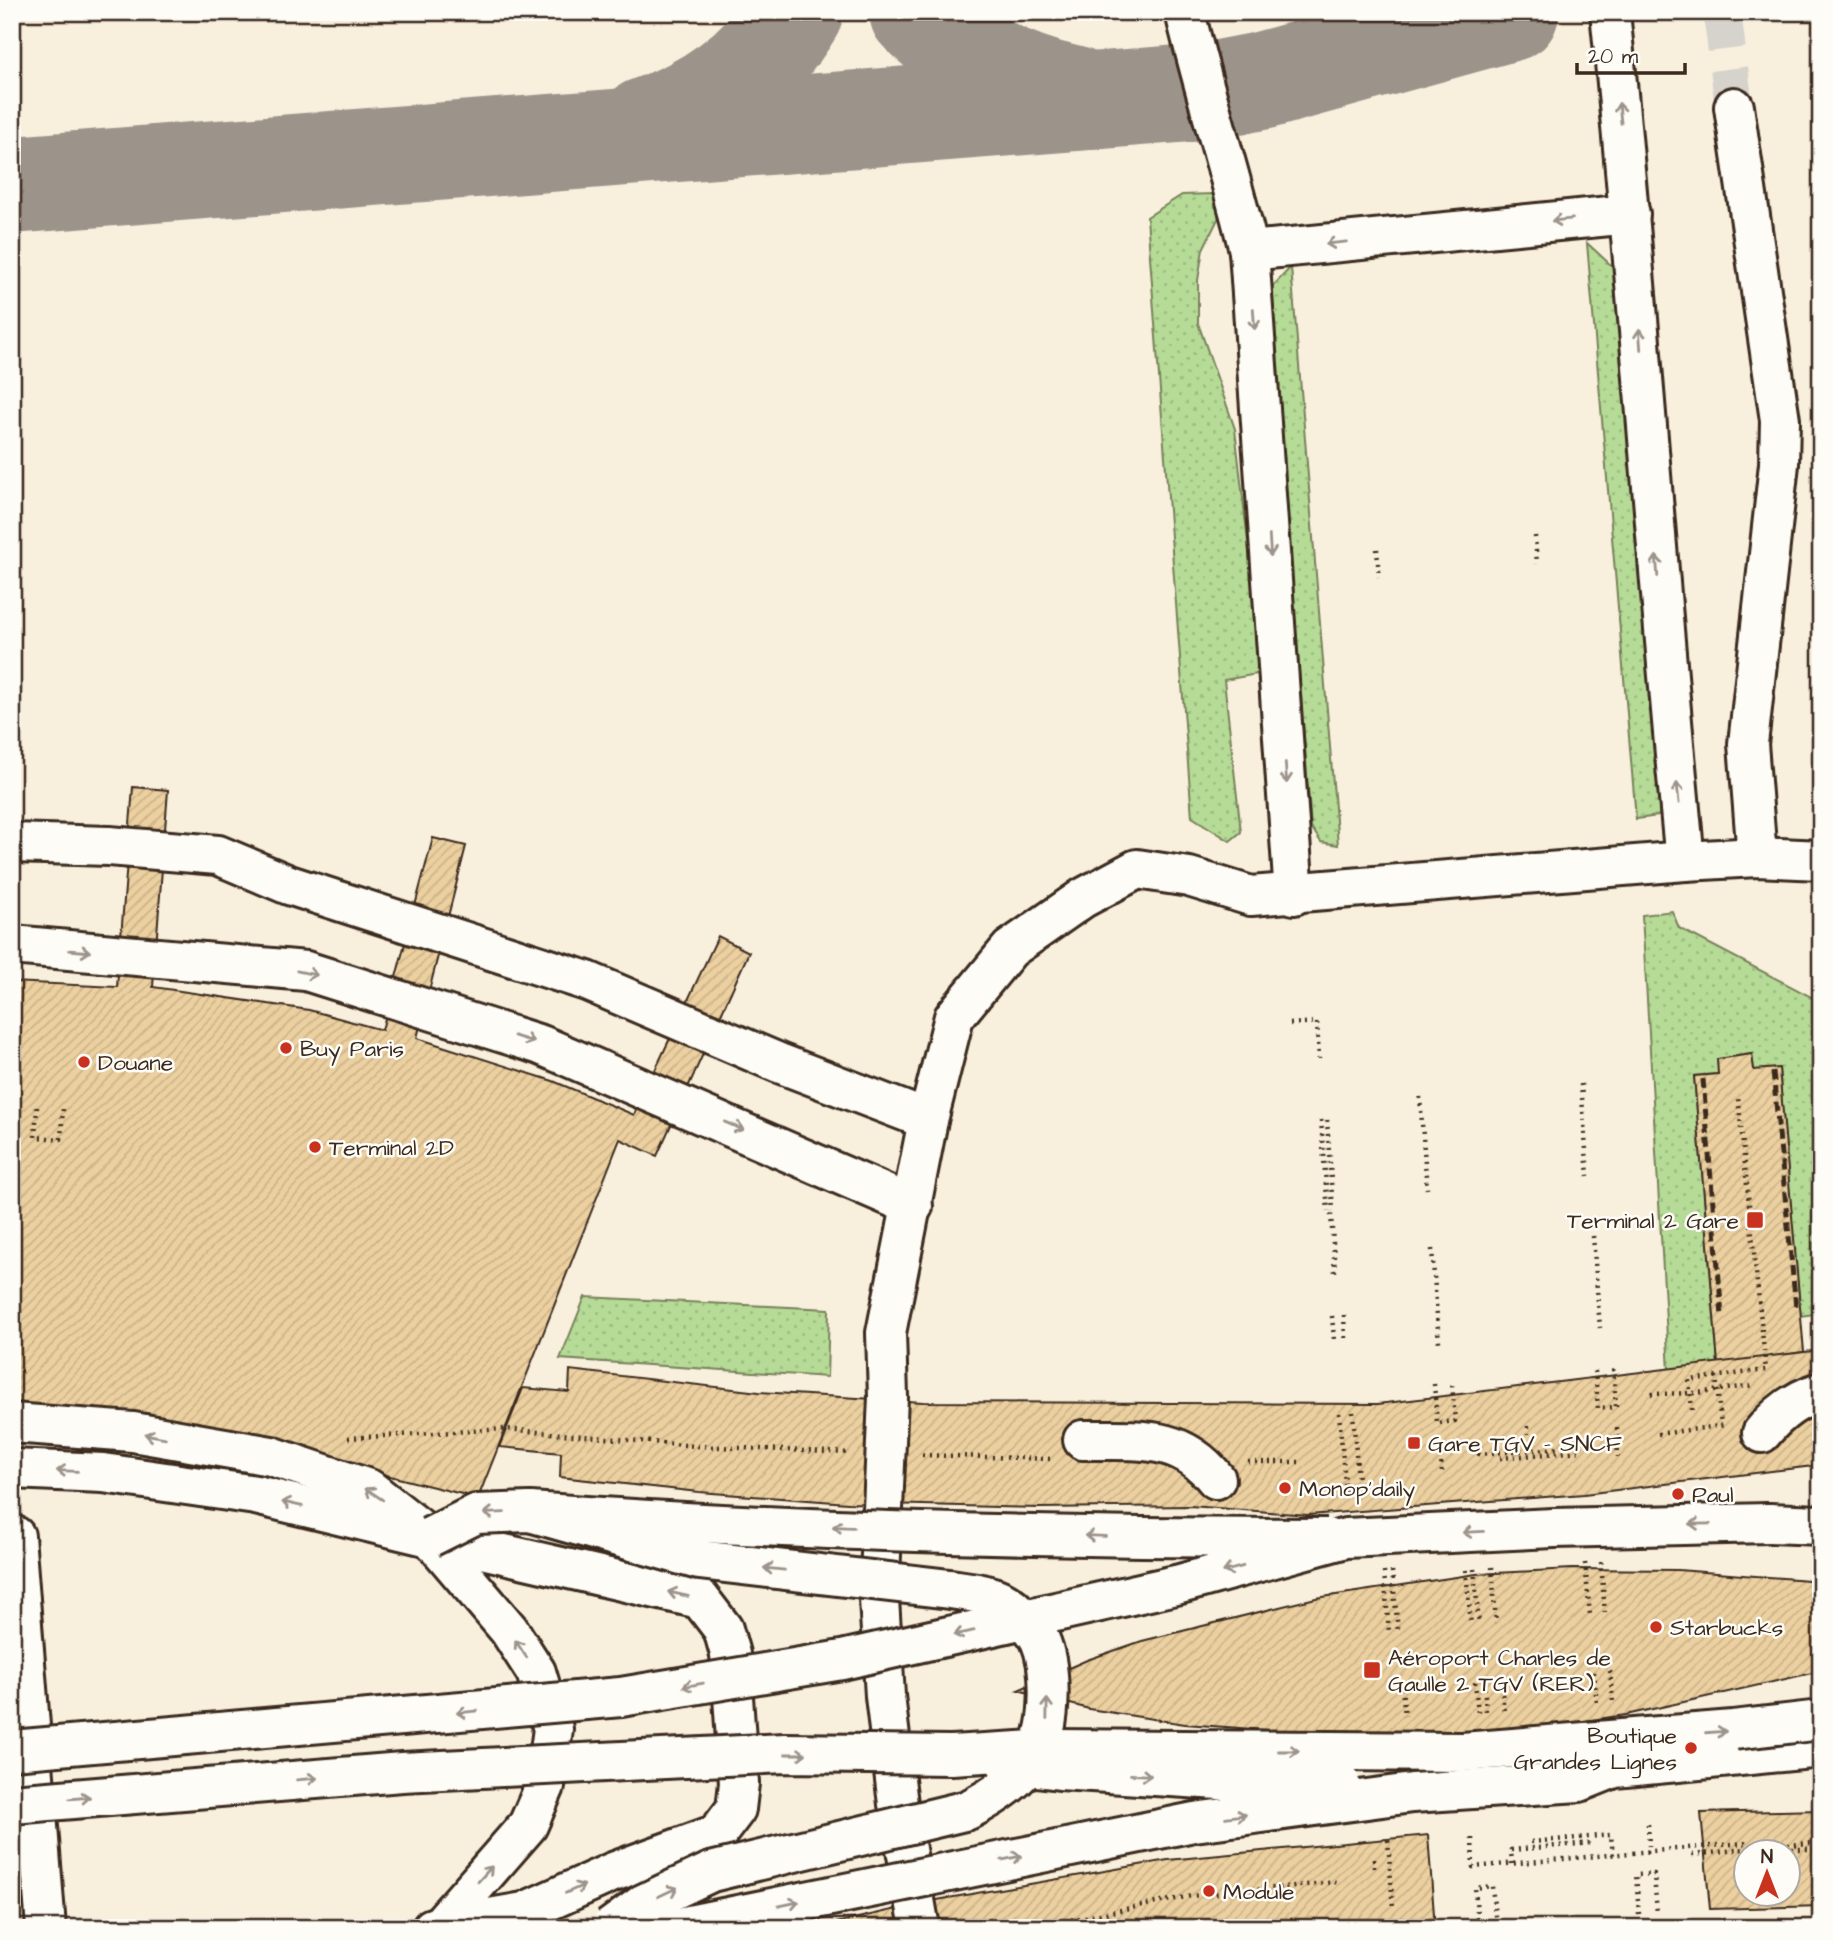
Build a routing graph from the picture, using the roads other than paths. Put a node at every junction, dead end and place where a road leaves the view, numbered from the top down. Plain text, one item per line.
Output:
1 (1185, 12) edge
2 (1610, 12) edge
3 (1734, 107) tunnel mouth
4 (1630, 214) junction
5 (1249, 251) junction
6 (12, 844) edge
7 (1757, 857) junction
8 (1821, 860) edge
9 (1685, 861) junction
10 (1294, 895) junction
11 (12, 945) edge
12 (928, 1121) junction
13 (913, 1206) junction
14 (1821, 1392) edge
15 (12, 1423) edge
16 (1762, 1433) dead end
17 (1073, 1449) road end
18 (12, 1469) edge
19 (1227, 1470) road end
20 (530, 1512) junction
21 (1821, 1517) edge
22 (1769, 1523) junction
23 (1821, 1525) edge
24 (12, 1536) edge
25 (430, 1537) junction
26 (1346, 1538) junction
27 (1821, 1720) edge
28 (19, 1743) edge
29 (1821, 1748) edge
30 (951, 1755) junction
31 (1614, 1768) junction
32 (20, 1792) edge
33 (442, 1927) edge
34 (46, 1928) edge
35 (610, 1928) edge
36 (674, 1928) edge
37 (920, 1928) edge

1 - 5 main road
4 -> 2 main road
3 - 7 main road
4 -> 5 main road
9 -> 4 main road
5 -> 10 main road
6 - 12 main road
7 - 8 main road
7 - 9 main road
9 - 10 main road
10 - 12 main road
11 -> 13 main road
12 - 13 main road
13 - 37 main road
14 - 16 main road
25 -> 15 main road
17 - 19 main road
25 -> 18 main road
20 -> 25 main road, bridge
26 -> 20 main road, bridge
35 -> 20 main road, bridge
21 - 22 main road
22 - 23 main road
22 -> 26 main road, bridge
24 - 28 main road
33 -> 25 main road, bridge
33 -> 25 main road, bridge
26 -> 28 main road, bridge
30 -> 27 main road, bridge
28 - 32 main road
29 - 31 main road, bridge
30 -> 31 main road, bridge
32 -> 30 main road, bridge
36 -> 31 main road, bridge
32 - 34 main road

